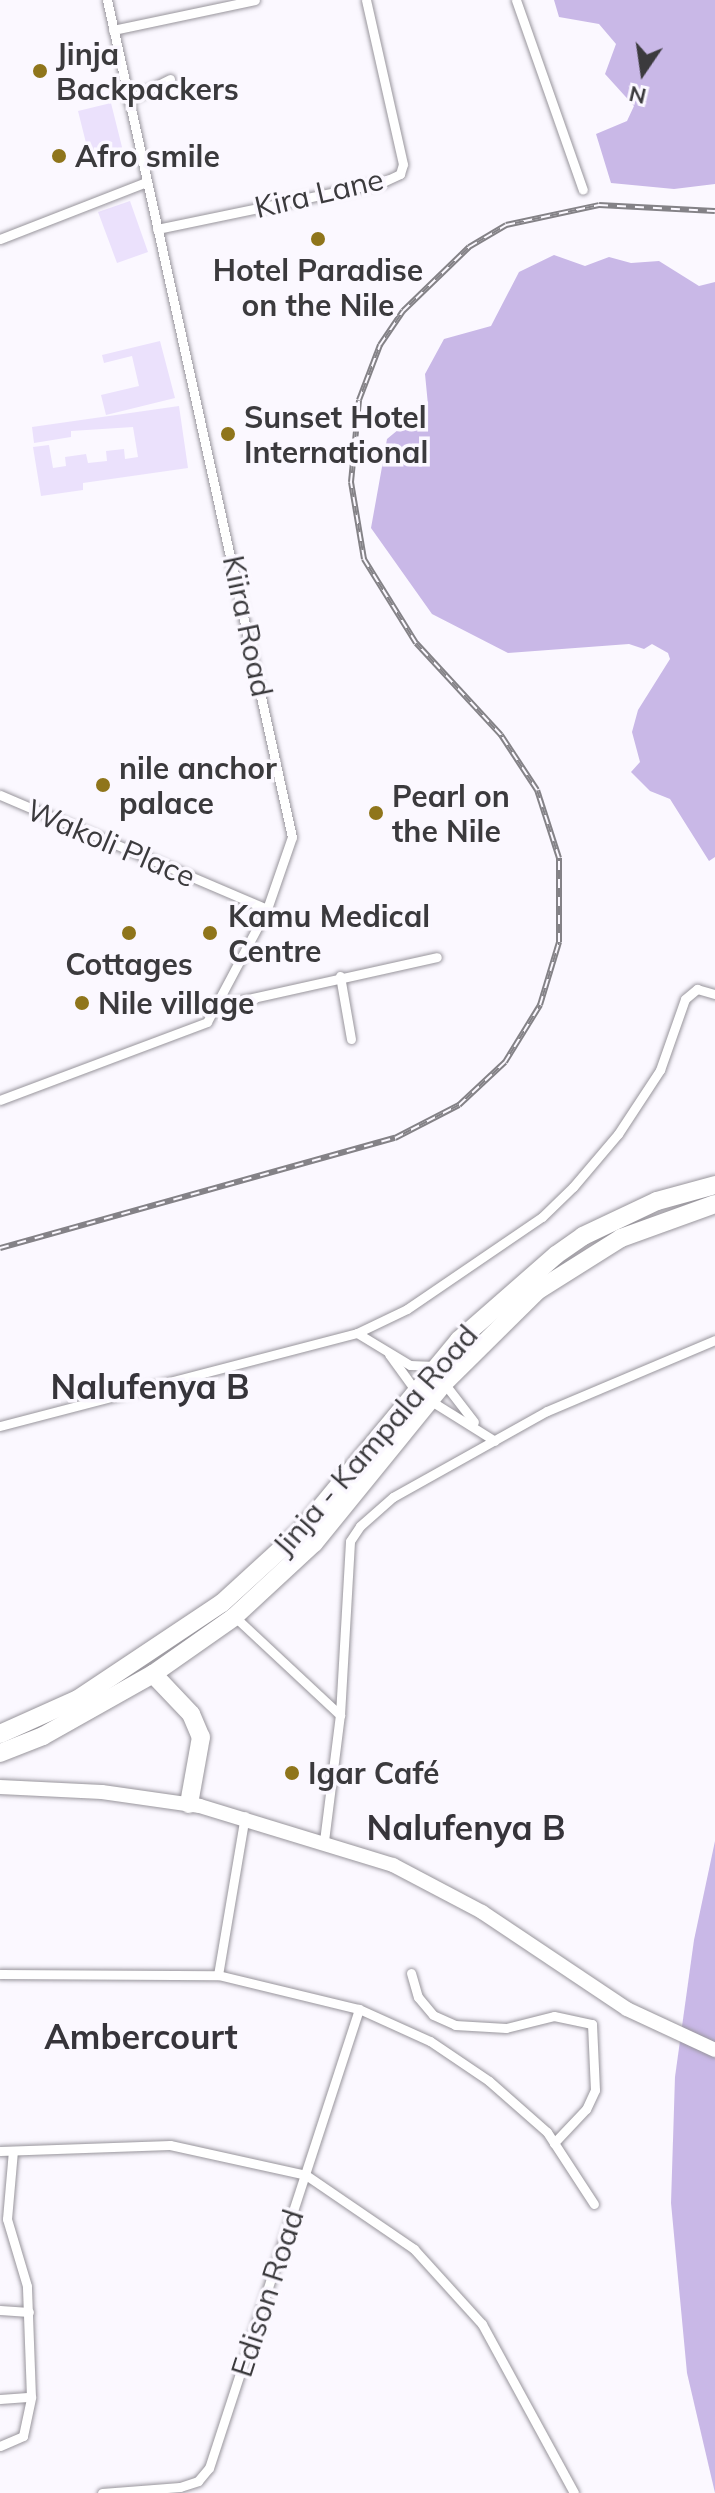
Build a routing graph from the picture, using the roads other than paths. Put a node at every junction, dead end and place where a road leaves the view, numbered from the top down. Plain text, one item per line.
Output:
1 (107, 0) edge
2 (255, 0) edge
3 (366, 0) edge
4 (516, 0) edge
5 (113, 30) junction
6 (170, 79) dead end
7 (128, 100) junction
8 (146, 182) junction
9 (583, 190) dead end
10 (157, 229) junction
11 (0, 239) edge
12 (0, 795) edge
13 (267, 909) junction
14 (437, 957) dead end
15 (340, 976) junction
16 (711, 991) edge
17 (221, 1005) junction
18 (351, 1039) dead end
19 (0, 1100) edge
20 (715, 1185) edge
21 (715, 1204) edge
22 (357, 1333) junction
23 (715, 1340) edge
24 (384, 1349) junction
25 (439, 1375) junction
26 (415, 1390) junction
27 (431, 1401) junction
28 (0, 1426) edge
29 (478, 1427) junction
30 (495, 1441) junction
31 (234, 1617) junction
32 (153, 1674) junction
33 (340, 1715) junction
34 (0, 1734) edge
35 (0, 1753) edge
36 (0, 1787) edge
37 (189, 1804) junction
38 (245, 1816) junction
39 (324, 1841) junction
40 (411, 1973) dead end
41 (0, 1974) edge
42 (218, 1975) junction
43 (359, 2009) junction
44 (715, 2050) edge
45 (554, 2143) junction
46 (0, 2151) edge
47 (13, 2151) junction
48 (306, 2175) junction
49 (594, 2204) dead end
50 (4, 2219) edge
51 (0, 2310) edge
52 (29, 2312) junction
53 (31, 2397) junction
54 (0, 2399) edge
55 (0, 2446) edge
56 (102, 2493) edge
57 (574, 2493) edge

1 - 5 street, Kiira Road
2 - 5 street
3 - 10 street, Kira Lane
4 - 9 street
5 - 7 street, Kiira Road
6 - 7 street
7 - 8 street, Kiira Road
8 - 10 street, Kiira Road
8 - 11 street
10 - 13 street, Kiira Road
12 - 13 street, Wakoli Place
13 - 17 street, Kiira Road
14 - 15 street
15 - 17 street
15 - 18 street
16 - 22 street
17 - 19 street, Kiira Road
20 - 25 highway, Jinja - Kampala Road
21 - 25 highway, Jinja - Kampala Road
22 - 24 street
22 - 28 street
23 - 30 street
24 - 25 street
24 - 26 street
25 - 26 highway, Jinja - Kampala Road
25 - 27 highway, Jinja - Kampala Road
25 - 29 street
26 - 34 highway, Jinja - Kampala Road
27 - 29 street
27 - 31 highway, Jinja - Kampala Road
29 - 30 street
30 - 33 street
31 - 32 highway, Jinja - Kampala Road
31 - 33 street
32 - 35 highway, Jinja - Kampala Road
32 - 37 highway
33 - 39 street
36 - 37 main road
37 - 38 main road
38 - 39 main road
38 - 42 street
39 - 44 main road
40 - 45 street
41 - 42 street
42 - 43 street
43 - 45 street
43 - 48 street, Edison Road
45 - 49 street
46 - 47 street
47 - 48 street
47 - 50 street
48 - 56 street, Edison Road
48 - 57 street
50 - 52 street
51 - 52 street
52 - 53 street
53 - 54 street
53 - 55 street

